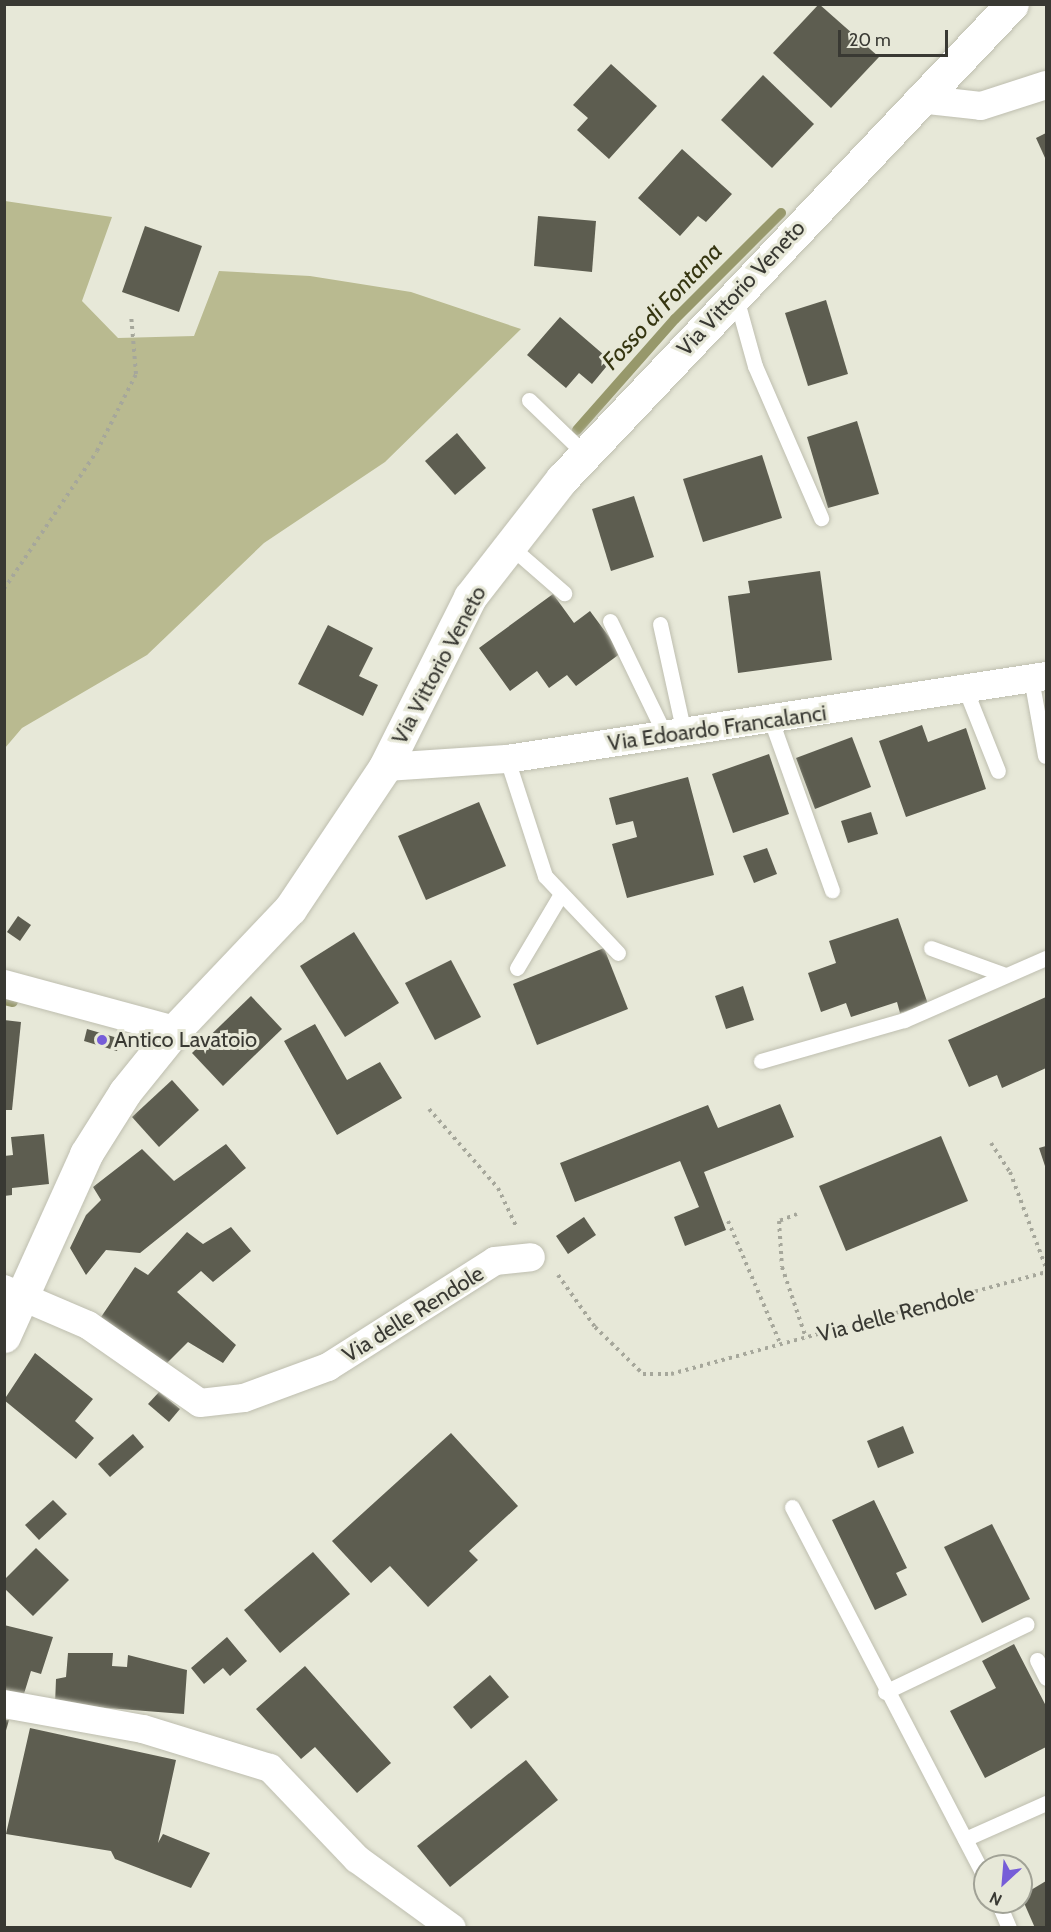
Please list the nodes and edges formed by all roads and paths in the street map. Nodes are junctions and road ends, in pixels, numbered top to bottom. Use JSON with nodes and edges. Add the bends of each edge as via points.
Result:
{"nodes":[{"id":1,"x":1012,"y":4,"type":"edge"},
{"id":2,"x":1047,"y":85,"type":"edge"},
{"id":3,"x":919,"y":99,"type":"junction"},
{"id":4,"x":735,"y":294,"type":"junction"},
{"id":5,"x":131,"y":315,"type":"dead end"},
{"id":6,"x":529,"y":400,"type":"dead end"},
{"id":7,"x":584,"y":452,"type":"junction"},
{"id":8,"x":821,"y":518,"type":"dead end"},
{"id":9,"x":510,"y":546,"type":"junction"},
{"id":10,"x":4,"y":589,"type":"edge"},
{"id":11,"x":564,"y":593,"type":"dead end"},
{"id":12,"x":610,"y":621,"type":"dead end"},
{"id":13,"x":660,"y":624,"type":"dead end"},
{"id":14,"x":1039,"y":677,"type":"edge"},
{"id":15,"x":966,"y":691,"type":"junction"},
{"id":16,"x":771,"y":720,"type":"junction"},
{"id":17,"x":675,"y":734,"type":"junction"},
{"id":18,"x":1045,"y":756,"type":"dead end"},
{"id":19,"x":507,"y":759,"type":"junction"},
{"id":20,"x":385,"y":766,"type":"junction"},
{"id":21,"x":998,"y":771,"type":"dead end"},
{"id":22,"x":832,"y":890,"type":"dead end"},
{"id":23,"x":561,"y":894,"type":"junction"},
{"id":24,"x":931,"y":948,"type":"dead end"},
{"id":25,"x":618,"y":952,"type":"dead end"},
{"id":26,"x":1047,"y":958,"type":"edge"},
{"id":27,"x":517,"y":968,"type":"dead end"},
{"id":28,"x":1005,"y":975,"type":"junction"},
{"id":29,"x":4,"y":984,"type":"edge"},
{"id":30,"x":175,"y":1030,"type":"junction"},
{"id":31,"x":761,"y":1061,"type":"dead end"},
{"id":32,"x":429,"y":1109,"type":"dead end"},
{"id":33,"x":991,"y":1143,"type":"dead end"},
{"id":34,"x":797,"y":1214,"type":"dead end"},
{"id":35,"x":728,"y":1221,"type":"dead end"},
{"id":36,"x":531,"y":1257,"type":"junction"},
{"id":37,"x":1047,"y":1270,"type":"edge"},
{"id":38,"x":13,"y":1291,"type":"edge"},
{"id":39,"x":4,"y":1336,"type":"edge"},
{"id":40,"x":806,"y":1338,"type":"junction"},
{"id":41,"x":781,"y":1345,"type":"junction"},
{"id":42,"x":792,"y":1507,"type":"dead end"},
{"id":43,"x":1027,"y":1624,"type":"dead end"},
{"id":44,"x":1037,"y":1660,"type":"dead end"},
{"id":45,"x":1047,"y":1678,"type":"edge"},
{"id":46,"x":885,"y":1692,"type":"junction"},
{"id":47,"x":4,"y":1704,"type":"edge"},
{"id":48,"x":1047,"y":1803,"type":"edge"},
{"id":49,"x":965,"y":1839,"type":"junction"},
{"id":50,"x":973,"y":1854,"type":"edge"},
{"id":51,"x":1003,"y":1914,"type":"edge"},
{"id":52,"x":452,"y":1928,"type":"edge"},
{"id":53,"x":1009,"y":1928,"type":"edge"}],
"edges":[{"from":1,"to":3,"type":"street","name":"Via Vittorio Veneto"},
{"from":2,"to":3,"type":"street","via":[[981,106]]},
{"from":3,"to":4,"type":"street","name":"Via Vittorio Veneto"},
{"from":4,"to":7,"type":"street","name":"Via Vittorio Veneto"},
{"from":4,"to":8,"type":"lane","via":[[756,366]]},
{"from":5,"to":10,"type":"path","via":[[136,374],[97,452]]},
{"from":6,"to":7,"type":"lane"},
{"from":7,"to":9,"type":"street","name":"Via Vittorio Veneto"},
{"from":9,"to":11,"type":"lane"},
{"from":9,"to":20,"type":"street","name":"Via Vittorio Veneto","via":[[470,597]]},
{"from":12,"to":17,"type":"lane"},
{"from":13,"to":17,"type":"lane"},
{"from":14,"to":15,"type":"street","name":"Via Edoardo Francalanci"},
{"from":14,"to":18,"type":"lane"},
{"from":15,"to":16,"type":"street","name":"Via Edoardo Francalanci"},
{"from":15,"to":21,"type":"lane"},
{"from":16,"to":17,"type":"street","name":"Via Edoardo Francalanci"},
{"from":16,"to":22,"type":"lane"},
{"from":17,"to":19,"type":"street","name":"Via Edoardo Francalanci"},
{"from":19,"to":20,"type":"street","name":"Via Edoardo Francalanci"},
{"from":19,"to":23,"type":"lane","via":[[545,876]]},
{"from":20,"to":30,"type":"street","name":"Via Vittorio Veneto","via":[[291,909]]},
{"from":23,"to":25,"type":"lane"},
{"from":23,"to":27,"type":"lane"},
{"from":24,"to":28,"type":"lane"},
{"from":26,"to":28,"type":"lane"},
{"from":28,"to":31,"type":"lane","via":[[904,1020]]},
{"from":29,"to":30,"type":"street"},
{"from":30,"to":38,"type":"street","name":"Via Vittorio Veneto","via":[[124,1092]]},
{"from":32,"to":36,"type":"path","via":[[498,1188]]},
{"from":33,"to":37,"type":"path","via":[[1010,1172]]},
{"from":34,"to":40,"type":"path","via":[[779,1221],[782,1267]]},
{"from":35,"to":41,"type":"path"},
{"from":36,"to":38,"type":"street","name":"Via delle Rendole","via":[[495,1261],[328,1367],[244,1398],[200,1403],[88,1325]]},
{"from":36,"to":41,"type":"path","name":"Via delle Rendole","via":[[556,1271],[595,1327],[643,1374],[671,1374]]},
{"from":37,"to":40,"type":"path","name":"Via delle Rendole"},
{"from":38,"to":39,"type":"street","name":"Via Vittorio Veneto"},
{"from":40,"to":41,"type":"path","name":"Via delle Rendole"},
{"from":42,"to":46,"type":"lane"},
{"from":43,"to":46,"type":"lane"},
{"from":44,"to":45,"type":"lane"},
{"from":46,"to":49,"type":"lane"},
{"from":47,"to":52,"type":"street","via":[[142,1729],[270,1768],[357,1859]]},
{"from":48,"to":49,"type":"lane"},
{"from":49,"to":50,"type":"lane"},
{"from":51,"to":53,"type":"lane"}]}
